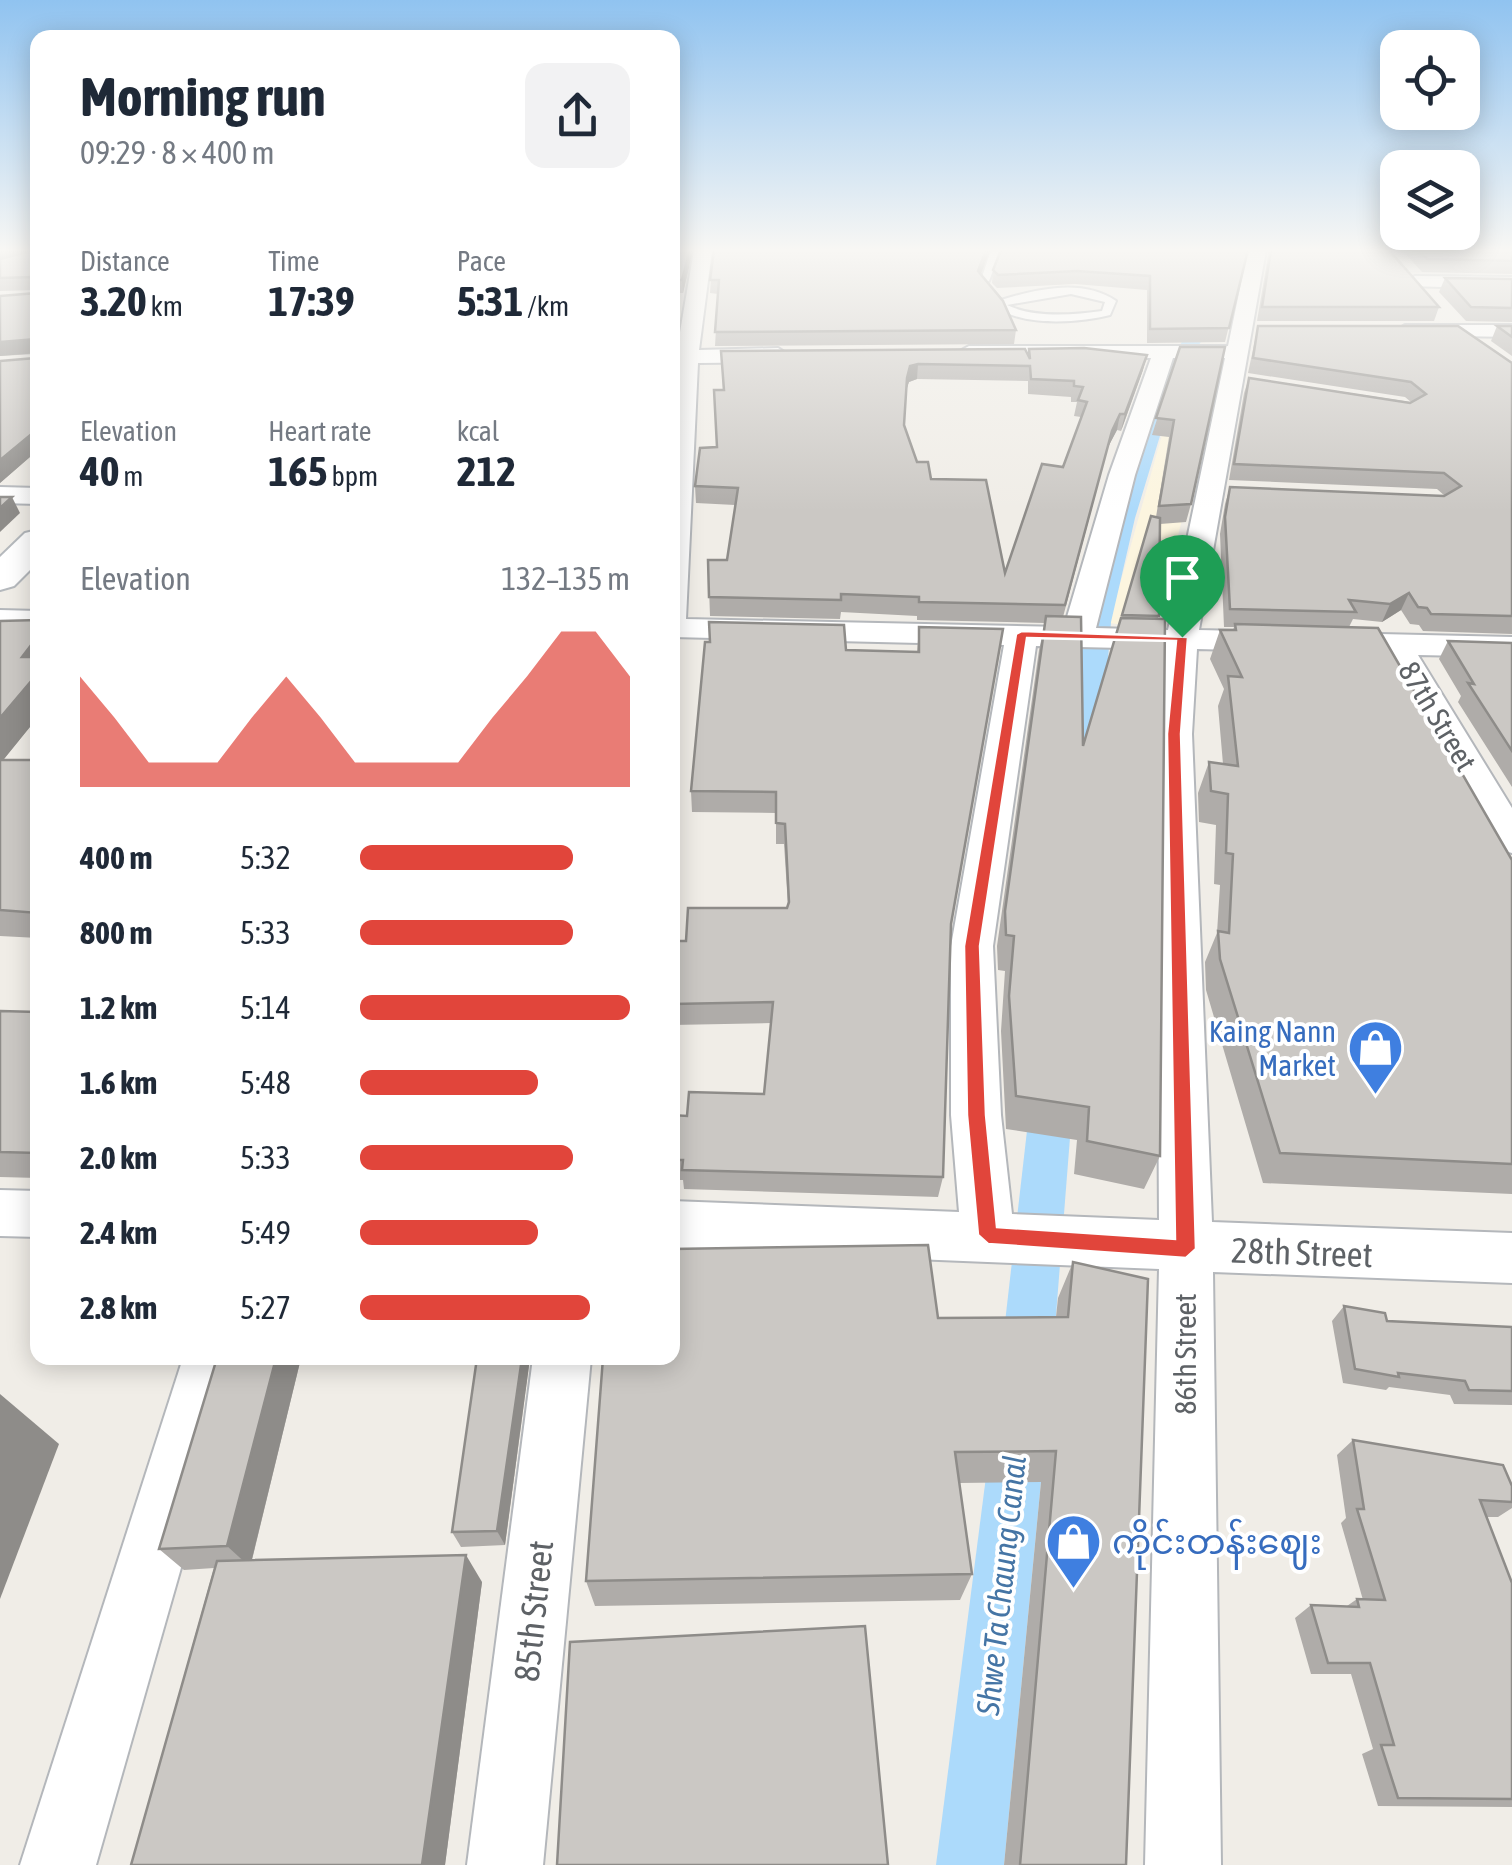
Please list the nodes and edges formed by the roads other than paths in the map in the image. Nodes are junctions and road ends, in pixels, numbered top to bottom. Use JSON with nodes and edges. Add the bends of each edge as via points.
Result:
{"nodes":[{"id":1,"x":1243,"y":337,"type":"edge"},
{"id":2,"x":1466,"y":337,"type":"edge"},
{"id":3,"x":953,"y":352,"type":"edge"},
{"id":4,"x":1171,"y":352,"type":"junction"},
{"id":5,"x":1485,"y":352,"type":"edge"},
{"id":6,"x":800,"y":354,"type":"edge"},
{"id":7,"x":1240,"y":355,"type":"junction"},
{"id":8,"x":680,"y":356,"type":"edge"},
{"id":9,"x":680,"y":447,"type":"edge"},
{"id":10,"x":0,"y":496,"type":"edge"},
{"id":11,"x":30,"y":496,"type":"edge"},
{"id":12,"x":680,"y":547,"type":"edge"},
{"id":13,"x":30,"y":548,"type":"edge"},
{"id":14,"x":0,"y":578,"type":"edge"},
{"id":15,"x":0,"y":620,"type":"edge"},
{"id":16,"x":30,"y":620,"type":"edge"},
{"id":17,"x":680,"y":628,"type":"edge"},
{"id":18,"x":1022,"y":634,"type":"junction"},
{"id":19,"x":1079,"y":635,"type":"junction"},
{"id":20,"x":1166,"y":637,"type":"junction"},
{"id":21,"x":1395,"y":644,"type":"junction"},
{"id":22,"x":1512,"y":647,"type":"edge"},
{"id":23,"x":1507,"y":822,"type":"edge"},
{"id":24,"x":0,"y":1214,"type":"edge"},
{"id":25,"x":30,"y":1214,"type":"edge"},
{"id":26,"x":680,"y":1226,"type":"edge"},
{"id":27,"x":1011,"y":1236,"type":"junction"},
{"id":28,"x":1186,"y":1249,"type":"junction"},
{"id":29,"x":1512,"y":1258,"type":"edge"},
{"id":30,"x":210,"y":1365,"type":"edge"},
{"id":31,"x":561,"y":1365,"type":"edge"},
{"id":32,"x":58,"y":1865,"type":"edge"},
{"id":33,"x":504,"y":1865,"type":"edge"},
{"id":34,"x":1182,"y":1865,"type":"edge"}],
"edges":[{"from":1,"to":7,"type":"street","name":"86th Street"},
{"from":2,"to":5,"type":"street"},
{"from":3,"to":4,"type":"street"},
{"from":4,"to":7,"type":"street"},
{"from":4,"to":19,"type":"street","via":[[1122,476]]},
{"from":6,"to":8,"type":"street"},
{"from":7,"to":20,"type":"street","name":"86th Street","via":[[1227,494]]},
{"from":9,"to":12,"type":"street"},
{"from":10,"to":11,"type":"street"},
{"from":13,"to":14,"type":"main road"},
{"from":15,"to":16,"type":"street"},
{"from":17,"to":18,"type":"street"},
{"from":18,"to":19,"type":"street"},
{"from":18,"to":27,"type":"street","via":[[972,946],[976,1115]]},
{"from":19,"to":20,"type":"street"},
{"from":20,"to":21,"type":"street"},
{"from":20,"to":28,"type":"street","name":"86th Street"},
{"from":21,"to":22,"type":"street"},
{"from":21,"to":23,"type":"street","name":"87th Street"},
{"from":24,"to":25,"type":"street"},
{"from":26,"to":27,"type":"street","name":"28th Street"},
{"from":27,"to":28,"type":"street","name":"28th Street"},
{"from":28,"to":29,"type":"street","name":"28th Street"},
{"from":28,"to":34,"type":"street","name":"86th Street"},
{"from":30,"to":32,"type":"street"},
{"from":31,"to":33,"type":"street","name":"85th Street"}]}
